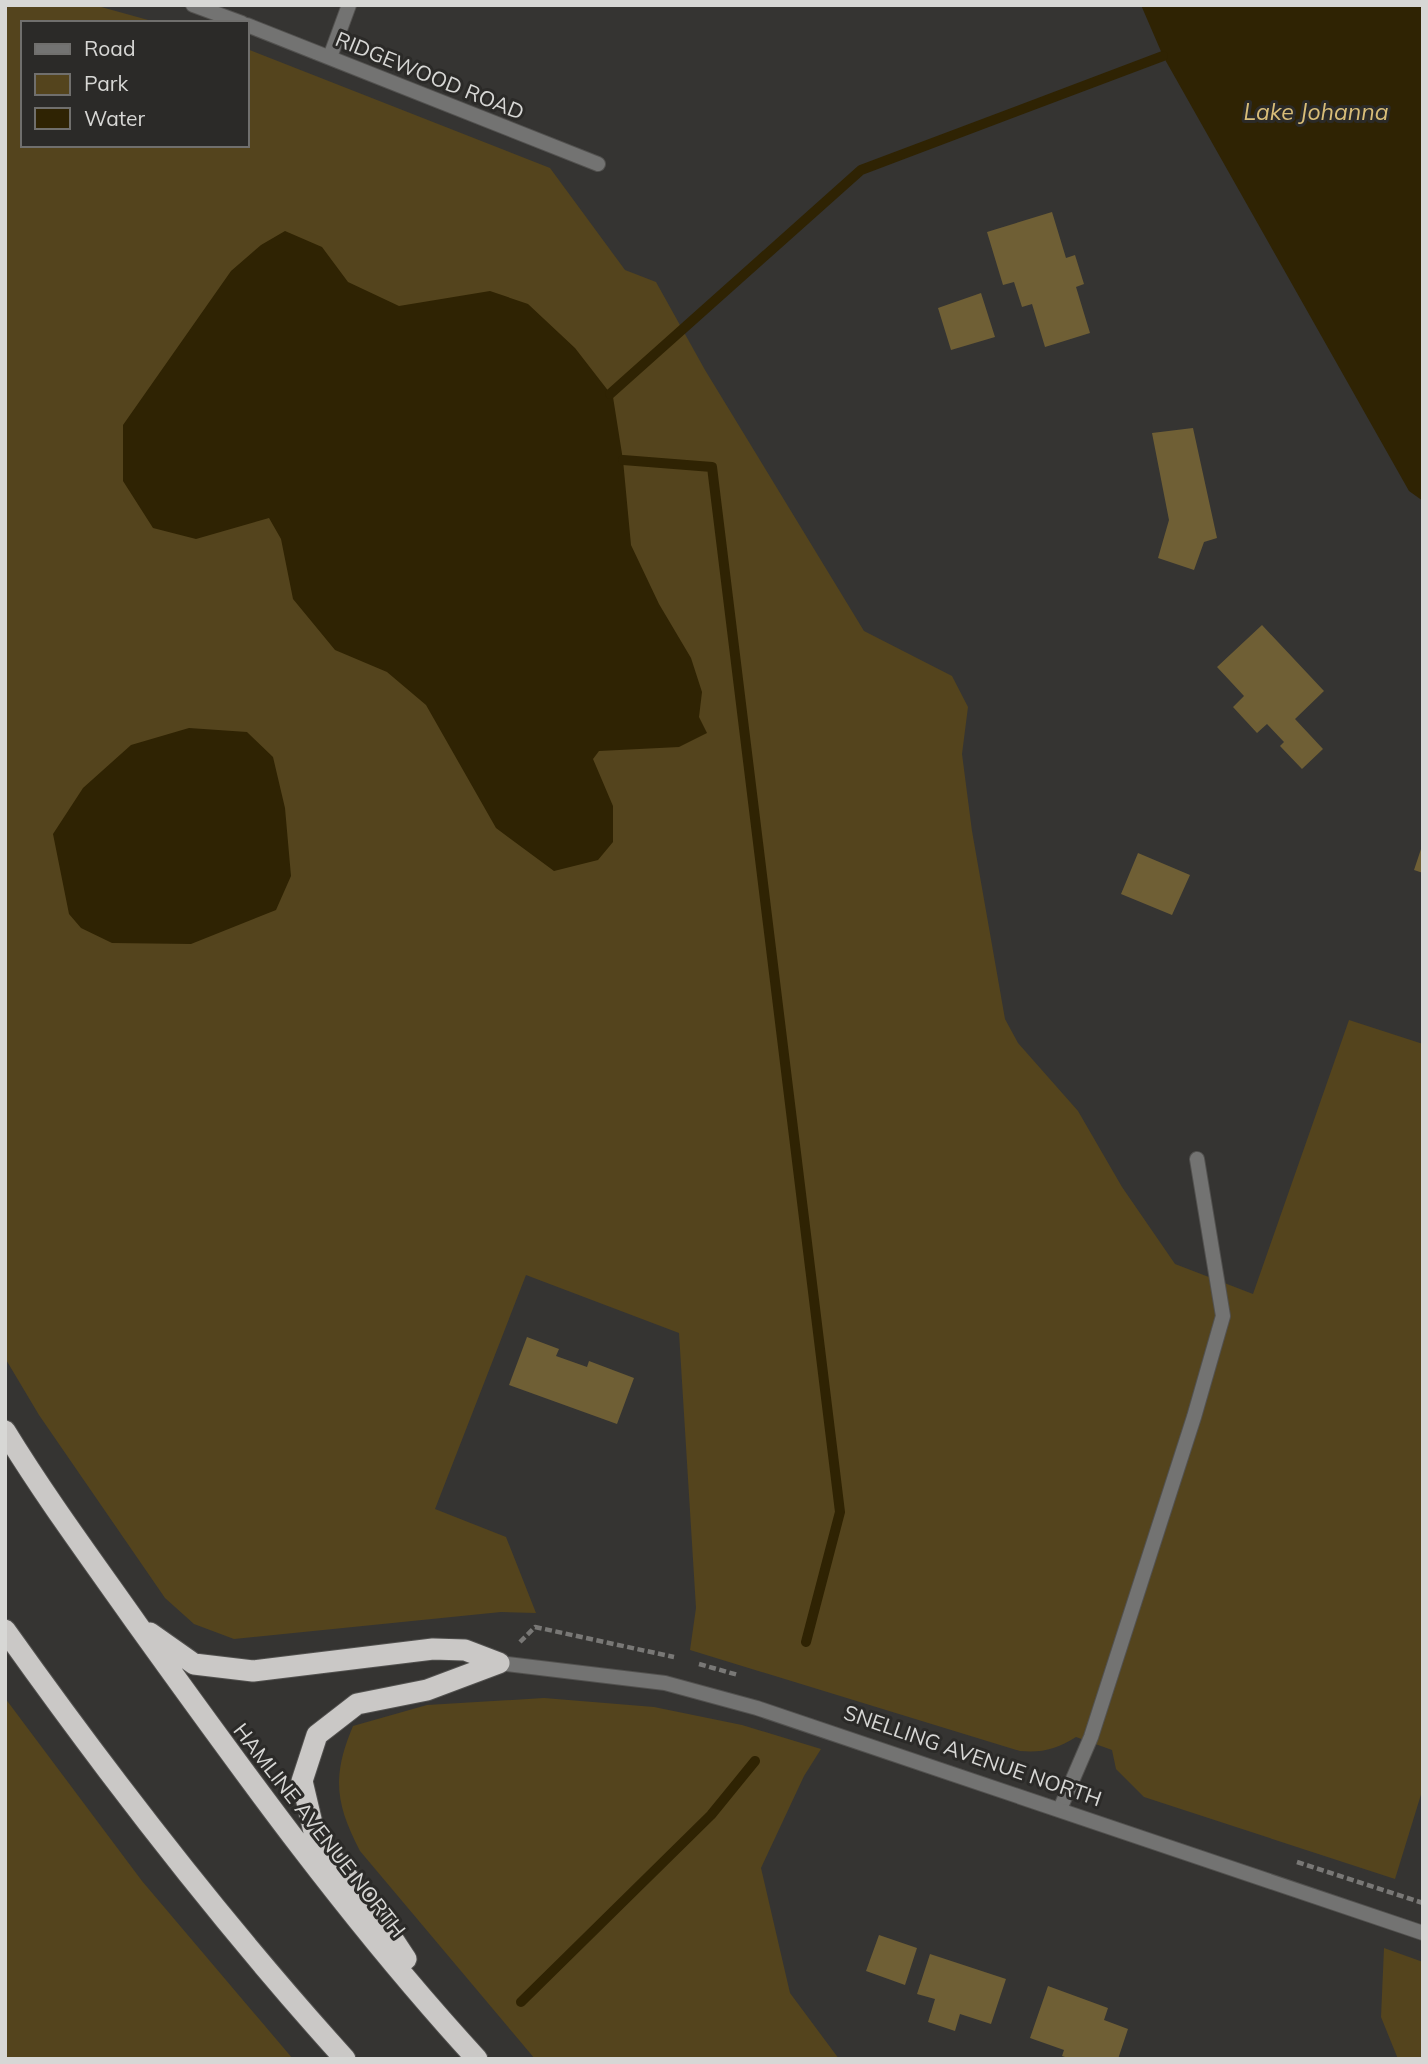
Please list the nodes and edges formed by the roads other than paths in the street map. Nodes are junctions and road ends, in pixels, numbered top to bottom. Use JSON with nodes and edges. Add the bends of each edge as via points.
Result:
{"nodes":[{"id":1,"x":193,"y":5,"type":"edge"},
{"id":2,"x":349,"y":5,"type":"edge"},
{"id":3,"x":237,"y":21,"type":"edge"},
{"id":4,"x":248,"y":25,"type":"edge"},
{"id":5,"x":330,"y":57,"type":"junction"},
{"id":6,"x":598,"y":164,"type":"dead end"},
{"id":7,"x":1197,"y":1159,"type":"dead end"},
{"id":8,"x":5,"y":1431,"type":"edge"},
{"id":9,"x":137,"y":1623,"type":"junction"},
{"id":10,"x":5,"y":1630,"type":"edge"},
{"id":11,"x":499,"y":1663,"type":"junction"},
{"id":12,"x":1059,"y":1809,"type":"junction"},
{"id":13,"x":1423,"y":1933,"type":"edge"},
{"id":14,"x":470,"y":2051,"type":"edge"},
{"id":15,"x":345,"y":2059,"type":"edge"}],
"edges":[{"from":1,"to":3,"type":"street"},
{"from":2,"to":5,"type":"street"},
{"from":4,"to":5,"type":"street","name":"RIDGEWOOD ROAD"},
{"from":5,"to":6,"type":"street","name":"RIDGEWOOD ROAD"},
{"from":7,"to":12,"type":"street","via":[[1223,1316],[1091,1737]]},
{"from":8,"to":9,"type":"highway","via":[[86,1555]]},
{"from":9,"to":11,"type":"highway","via":[[194,1664],[253,1671],[433,1649],[465,1650]]},
{"from":9,"to":14,"type":"highway","name":"HAMLINE AVENUE NORTH","via":[[239,1767],[409,1983]]},
{"from":10,"to":15,"type":"highway","via":[[172,1853]]},
{"from":11,"to":12,"type":"street","name":"SNELLING AVENUE NORTH","via":[[665,1683],[757,1708]]},
{"from":11,"to":14,"type":"highway","via":[[427,1690],[357,1704],[317,1735],[302,1781],[314,1836],[374,1912]]},
{"from":12,"to":13,"type":"street","name":"SNELLING AVENUE NORTH"}]}
